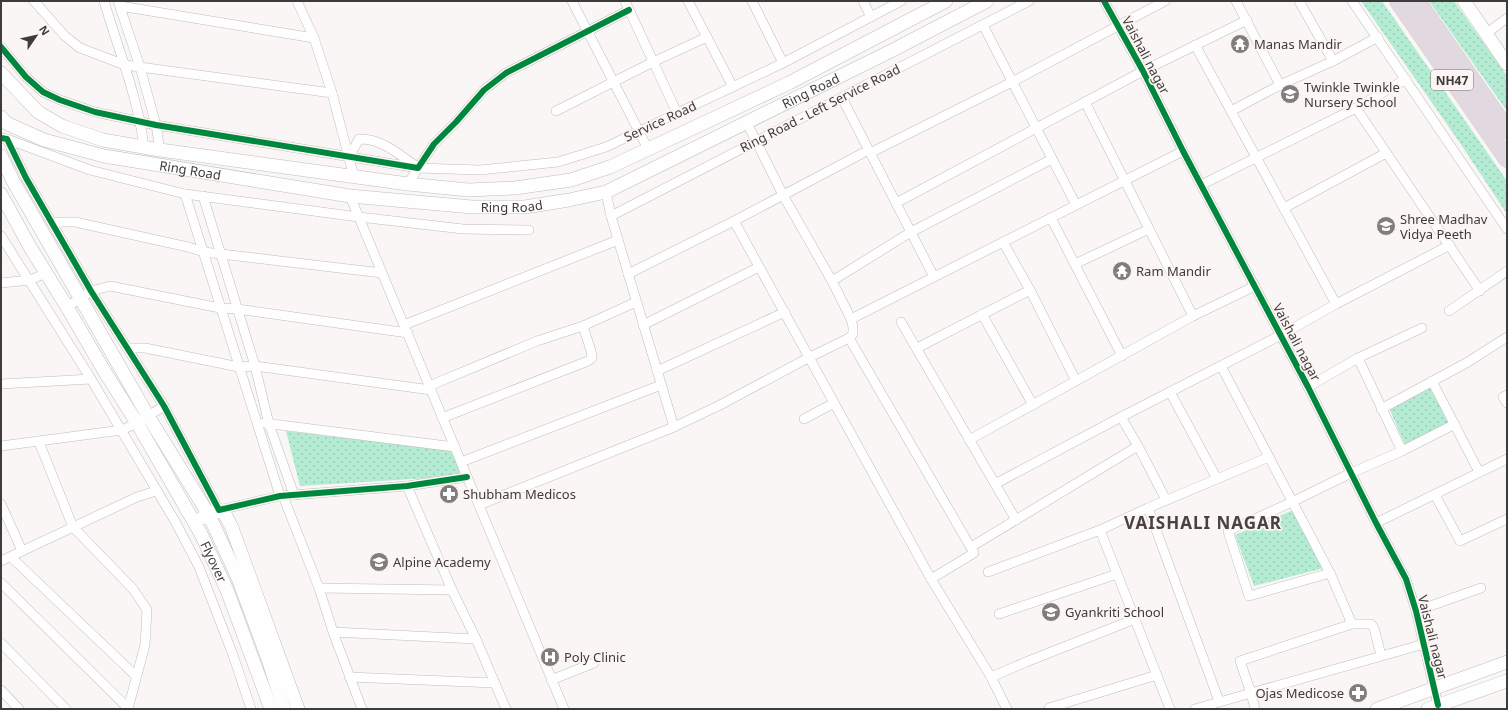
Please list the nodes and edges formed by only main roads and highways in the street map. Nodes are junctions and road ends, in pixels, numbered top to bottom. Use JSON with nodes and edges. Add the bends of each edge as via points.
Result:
{"nodes":[{"id":1,"x":946,"y":1,"type":"edge"},
{"id":2,"x":987,"y":1,"type":"edge"},
{"id":3,"x":1398,"y":1,"type":"edge"},
{"id":4,"x":1417,"y":1,"type":"edge"},
{"id":5,"x":1464,"y":1,"type":"edge"},
{"id":6,"x":1507,"y":64,"type":"edge"},
{"id":7,"x":1,"y":73,"type":"edge"},
{"id":8,"x":1,"y":117,"type":"edge"},
{"id":9,"x":1507,"y":130,"type":"edge"},
{"id":10,"x":1,"y":156,"type":"edge"},
{"id":11,"x":1507,"y":159,"type":"edge"},
{"id":12,"x":408,"y":184,"type":"junction"},
{"id":13,"x":1,"y":194,"type":"edge"},
{"id":14,"x":406,"y":202,"type":"junction"},
{"id":15,"x":142,"y":419,"type":"junction"},
{"id":16,"x":214,"y":512,"type":"junction"},
{"id":17,"x":194,"y":522,"type":"junction"},
{"id":18,"x":1507,"y":662,"type":"edge"},
{"id":19,"x":1507,"y":681,"type":"edge"},
{"id":20,"x":1433,"y":707,"type":"edge"},
{"id":21,"x":271,"y":709,"type":"edge"},
{"id":22,"x":284,"y":709,"type":"edge"},
{"id":23,"x":298,"y":709,"type":"edge"},
{"id":24,"x":1377,"y":709,"type":"edge"}],
"edges":[{"from":1,"to":12,"type":"main road","name":"Ring Road","via":[[789,83],[610,167],[572,180],[514,188],[468,190]]},
{"from":2,"to":14,"type":"main road","name":"Ring Road","via":[[606,192],[526,207],[472,207]]},
{"from":3,"to":11,"type":"highway","number":"NH47"},
{"from":4,"to":9,"type":"highway"},
{"from":5,"to":6,"type":"main road"},
{"from":7,"to":12,"type":"main road","name":"Ring Road","via":[[38,112],[62,126],[103,140]]},
{"from":8,"to":14,"type":"main road","name":"Ring Road","via":[[6,123],[44,140],[104,156],[350,196]]},
{"from":10,"to":15,"type":"main road","via":[[13,181],[86,294]]},
{"from":12,"to":14,"type":"main road"},
{"from":13,"to":15,"type":"main road","via":[[103,369]]},
{"from":15,"to":16,"type":"main road"},
{"from":15,"to":17,"type":"main road","name":"Flyover"},
{"from":16,"to":17,"type":"main road"},
{"from":16,"to":22,"type":"main road","name":"Flyover"},
{"from":16,"to":23,"type":"main road","via":[[226,516],[232,528]]},
{"from":17,"to":21,"type":"main road","name":"Flyover","via":[[227,590]]},
{"from":18,"to":24,"type":"main road"},
{"from":19,"to":20,"type":"main road"}]}
